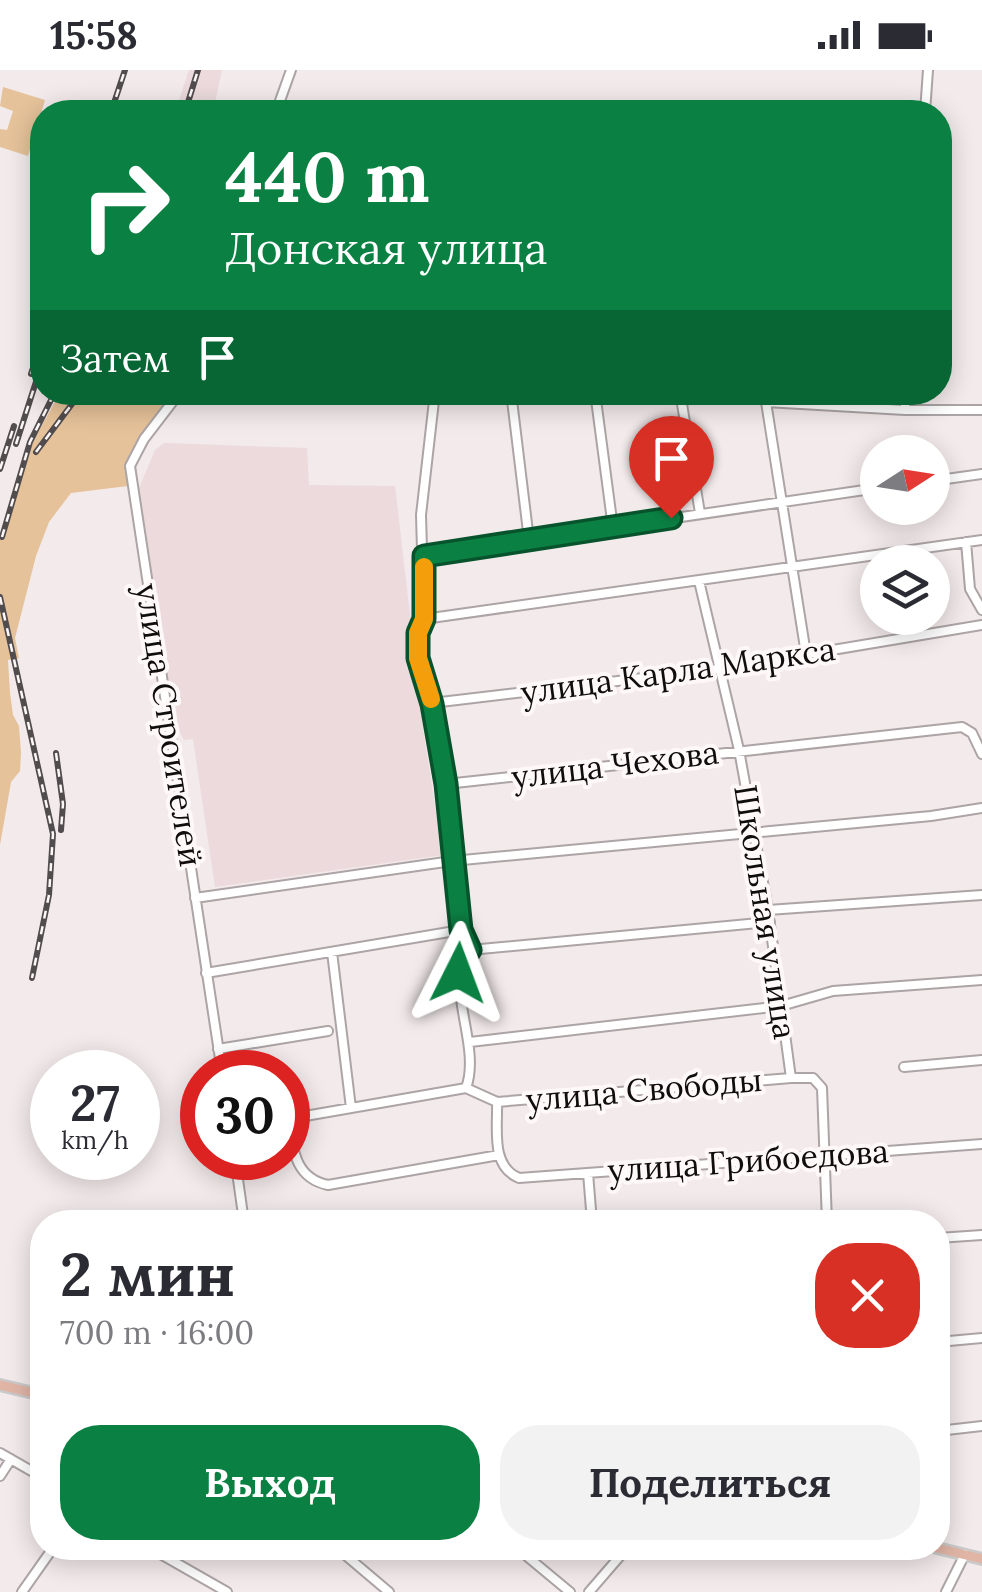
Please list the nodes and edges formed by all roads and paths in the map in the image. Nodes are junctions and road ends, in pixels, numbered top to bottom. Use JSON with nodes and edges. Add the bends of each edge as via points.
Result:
{"nodes":[{"id":1,"x":291,"y":70,"type":"edge"},
{"id":2,"x":928,"y":70,"type":"edge"},
{"id":3,"x":280,"y":100,"type":"edge"},
{"id":4,"x":926,"y":100,"type":"edge"},
{"id":5,"x":170,"y":405,"type":"edge"},
{"id":6,"x":434,"y":405,"type":"edge"},
{"id":7,"x":513,"y":405,"type":"edge"},
{"id":8,"x":598,"y":405,"type":"edge"},
{"id":9,"x":682,"y":405,"type":"edge"},
{"id":10,"x":767,"y":405,"type":"edge"},
{"id":11,"x":818,"y":405,"type":"edge"},
{"id":12,"x":905,"y":405,"type":"edge"},
{"id":13,"x":982,"y":409,"type":"edge"},
{"id":14,"x":905,"y":410,"type":"junction"},
{"id":15,"x":982,"y":474,"type":"edge"},
{"id":16,"x":950,"y":478,"type":"edge"},
{"id":17,"x":860,"y":490,"type":"edge"},
{"id":18,"x":783,"y":501,"type":"junction"},
{"id":19,"x":700,"y":513,"type":"junction"},
{"id":20,"x":613,"y":528,"type":"junction"},
{"id":21,"x":529,"y":540,"type":"junction"},
{"id":22,"x":982,"y":540,"type":"edge"},
{"id":23,"x":966,"y":542,"type":"junction"},
{"id":24,"x":424,"y":556,"type":"junction"},
{"id":25,"x":793,"y":566,"type":"junction"},
{"id":26,"x":699,"y":581,"type":"junction"},
{"id":27,"x":982,"y":610,"type":"edge"},
{"id":28,"x":424,"y":619,"type":"junction"},
{"id":29,"x":982,"y":625,"type":"edge"},
{"id":30,"x":806,"y":654,"type":"junction"},
{"id":31,"x":719,"y":669,"type":"junction"},
{"id":32,"x":432,"y":704,"type":"junction"},
{"id":33,"x":739,"y":750,"type":"junction"},
{"id":34,"x":982,"y":754,"type":"edge"},
{"id":35,"x":446,"y":784,"type":"junction"},
{"id":36,"x":982,"y":808,"type":"edge"},
{"id":37,"x":752,"y":831,"type":"junction"},
{"id":38,"x":452,"y":861,"type":"junction"},
{"id":39,"x":982,"y":895,"type":"edge"},
{"id":40,"x":195,"y":898,"type":"junction"},
{"id":41,"x":768,"y":910,"type":"junction"},
{"id":42,"x":770,"y":922,"type":"junction"},
{"id":43,"x":461,"y":930,"type":"junction"},
{"id":44,"x":470,"y":950,"type":"junction"},
{"id":45,"x":332,"y":952,"type":"junction"},
{"id":46,"x":206,"y":972,"type":"junction"},
{"id":47,"x":982,"y":980,"type":"edge"},
{"id":48,"x":781,"y":1006,"type":"junction"},
{"id":49,"x":328,"y":1032,"type":"dead end"},
{"id":50,"x":470,"y":1042,"type":"junction"},
{"id":51,"x":218,"y":1049,"type":"joint"},
{"id":52,"x":982,"y":1060,"type":"edge"},
{"id":53,"x":904,"y":1067,"type":"dead end"},
{"id":54,"x":791,"y":1078,"type":"junction"},
{"id":55,"x":466,"y":1088,"type":"junction"},
{"id":56,"x":497,"y":1102,"type":"junction"},
{"id":57,"x":351,"y":1108,"type":"junction"},
{"id":58,"x":310,"y":1115,"type":"edge"},
{"id":59,"x":982,"y":1144,"type":"edge"},
{"id":60,"x":498,"y":1156,"type":"junction"},
{"id":61,"x":823,"y":1156,"type":"junction"},
{"id":62,"x":588,"y":1173,"type":"junction"},
{"id":63,"x":310,"y":1179,"type":"edge"},
{"id":64,"x":237,"y":1180,"type":"edge"},
{"id":65,"x":242,"y":1210,"type":"edge"},
{"id":66,"x":591,"y":1210,"type":"edge"},
{"id":67,"x":825,"y":1210,"type":"edge"},
{"id":68,"x":982,"y":1235,"type":"edge"},
{"id":69,"x":950,"y":1237,"type":"edge"},
{"id":70,"x":982,"y":1338,"type":"edge"},
{"id":71,"x":950,"y":1341,"type":"edge"},
{"id":72,"x":0,"y":1386,"type":"edge"},
{"id":73,"x":30,"y":1392,"type":"edge"},
{"id":74,"x":982,"y":1426,"type":"edge"},
{"id":75,"x":950,"y":1429,"type":"edge"},
{"id":76,"x":0,"y":1453,"type":"edge"},
{"id":77,"x":12,"y":1460,"type":"junction"},
{"id":78,"x":30,"y":1470,"type":"edge"},
{"id":79,"x":0,"y":1476,"type":"edge"},
{"id":80,"x":950,"y":1551,"type":"edge"},
{"id":81,"x":965,"y":1554,"type":"junction"},
{"id":82,"x":982,"y":1558,"type":"edge"},
{"id":83,"x":45,"y":1560,"type":"edge"},
{"id":84,"x":171,"y":1560,"type":"edge"},
{"id":85,"x":351,"y":1560,"type":"edge"},
{"id":86,"x":531,"y":1560,"type":"edge"},
{"id":87,"x":617,"y":1560,"type":"edge"},
{"id":88,"x":22,"y":1592,"type":"edge"},
{"id":89,"x":227,"y":1592,"type":"edge"},
{"id":90,"x":389,"y":1592,"type":"edge"},
{"id":91,"x":570,"y":1592,"type":"edge"},
{"id":92,"x":589,"y":1592,"type":"edge"},
{"id":93,"x":946,"y":1592,"type":"edge"}],
"edges":[{"from":1,"to":3,"type":"street"},
{"from":2,"to":4,"type":"street"},
{"from":5,"to":40,"type":"street","name":"улица Строителей","via":[[130,466]]},
{"from":6,"to":24,"type":"street"},
{"from":7,"to":21,"type":"street"},
{"from":8,"to":20,"type":"street"},
{"from":9,"to":19,"type":"street"},
{"from":10,"to":18,"type":"street"},
{"from":11,"to":14,"type":"street"},
{"from":12,"to":14,"type":"street"},
{"from":13,"to":14,"type":"street"},
{"from":15,"to":16,"type":"street"},
{"from":17,"to":18,"type":"street"},
{"from":18,"to":19,"type":"street"},
{"from":18,"to":25,"type":"street"},
{"from":19,"to":20,"type":"street"},
{"from":20,"to":21,"type":"street"},
{"from":21,"to":24,"type":"street"},
{"from":22,"to":23,"type":"street"},
{"from":23,"to":25,"type":"street"},
{"from":23,"to":27,"type":"street","via":[[970,590]]},
{"from":24,"to":28,"type":"street"},
{"from":25,"to":26,"type":"street"},
{"from":25,"to":30,"type":"street"},
{"from":26,"to":28,"type":"street"},
{"from":26,"to":31,"type":"street","name":"Школьная улица"},
{"from":28,"to":32,"type":"street","via":[[418,658]]},
{"from":29,"to":30,"type":"street","name":"улица Карла Маркса"},
{"from":30,"to":31,"type":"street","name":"улица Карла Маркса"},
{"from":31,"to":32,"type":"street","name":"улица Карла Маркса"},
{"from":31,"to":33,"type":"street","name":"Школьная улица"},
{"from":32,"to":35,"type":"street"},
{"from":33,"to":34,"type":"street","name":"улица Чехова","via":[[962,727]]},
{"from":33,"to":35,"type":"street","name":"улица Чехова"},
{"from":33,"to":37,"type":"street","name":"Школьная улица"},
{"from":35,"to":38,"type":"street"},
{"from":36,"to":37,"type":"street"},
{"from":37,"to":38,"type":"street"},
{"from":37,"to":41,"type":"street","name":"Школьная улица"},
{"from":38,"to":40,"type":"street"},
{"from":38,"to":43,"type":"street"},
{"from":39,"to":41,"type":"street"},
{"from":40,"to":46,"type":"street","name":"улица Строителей"},
{"from":41,"to":42,"type":"street","name":"Школьная улица"},
{"from":42,"to":44,"type":"street"},
{"from":42,"to":48,"type":"street","name":"Школьная улица"},
{"from":43,"to":44,"type":"street"},
{"from":43,"to":45,"type":"street"},
{"from":44,"to":50,"type":"street","via":[[458,973]]},
{"from":45,"to":46,"type":"street"},
{"from":45,"to":57,"type":"street"},
{"from":46,"to":51,"type":"street","name":"улица Строителей"},
{"from":47,"to":48,"type":"street","via":[[832,991]]},
{"from":48,"to":50,"type":"street"},
{"from":48,"to":54,"type":"street","name":"Школьная улица"},
{"from":49,"to":51,"type":"street"},
{"from":50,"to":55,"type":"street"},
{"from":52,"to":53,"type":"street"},
{"from":54,"to":56,"type":"street","name":"улица Свободы"},
{"from":54,"to":61,"type":"street","name":"Школьная улица","via":[[813,1078],[822,1088]]},
{"from":55,"to":56,"type":"street"},
{"from":55,"to":57,"type":"street"},
{"from":56,"to":60,"type":"street"},
{"from":57,"to":58,"type":"street"},
{"from":59,"to":61,"type":"street","name":"улица Грибоедова"},
{"from":60,"to":62,"type":"street","name":"улица Грибоедова","via":[[515,1178]]},
{"from":60,"to":63,"type":"street","via":[[335,1184]]},
{"from":61,"to":62,"type":"street","name":"улица Грибоедова"},
{"from":61,"to":67,"type":"street","name":"Школьная улица"},
{"from":62,"to":66,"type":"street"},
{"from":64,"to":65,"type":"street"},
{"from":68,"to":69,"type":"street"},
{"from":70,"to":71,"type":"street"},
{"from":72,"to":73,"type":"main road"},
{"from":74,"to":75,"type":"street"},
{"from":76,"to":77,"type":"street"},
{"from":77,"to":78,"type":"street"},
{"from":77,"to":79,"type":"street"},
{"from":80,"to":81,"type":"main road"},
{"from":81,"to":82,"type":"main road"},
{"from":81,"to":93,"type":"street"},
{"from":83,"to":88,"type":"street"},
{"from":84,"to":89,"type":"street"},
{"from":85,"to":90,"type":"street"},
{"from":86,"to":91,"type":"street"},
{"from":87,"to":92,"type":"street"}]}
